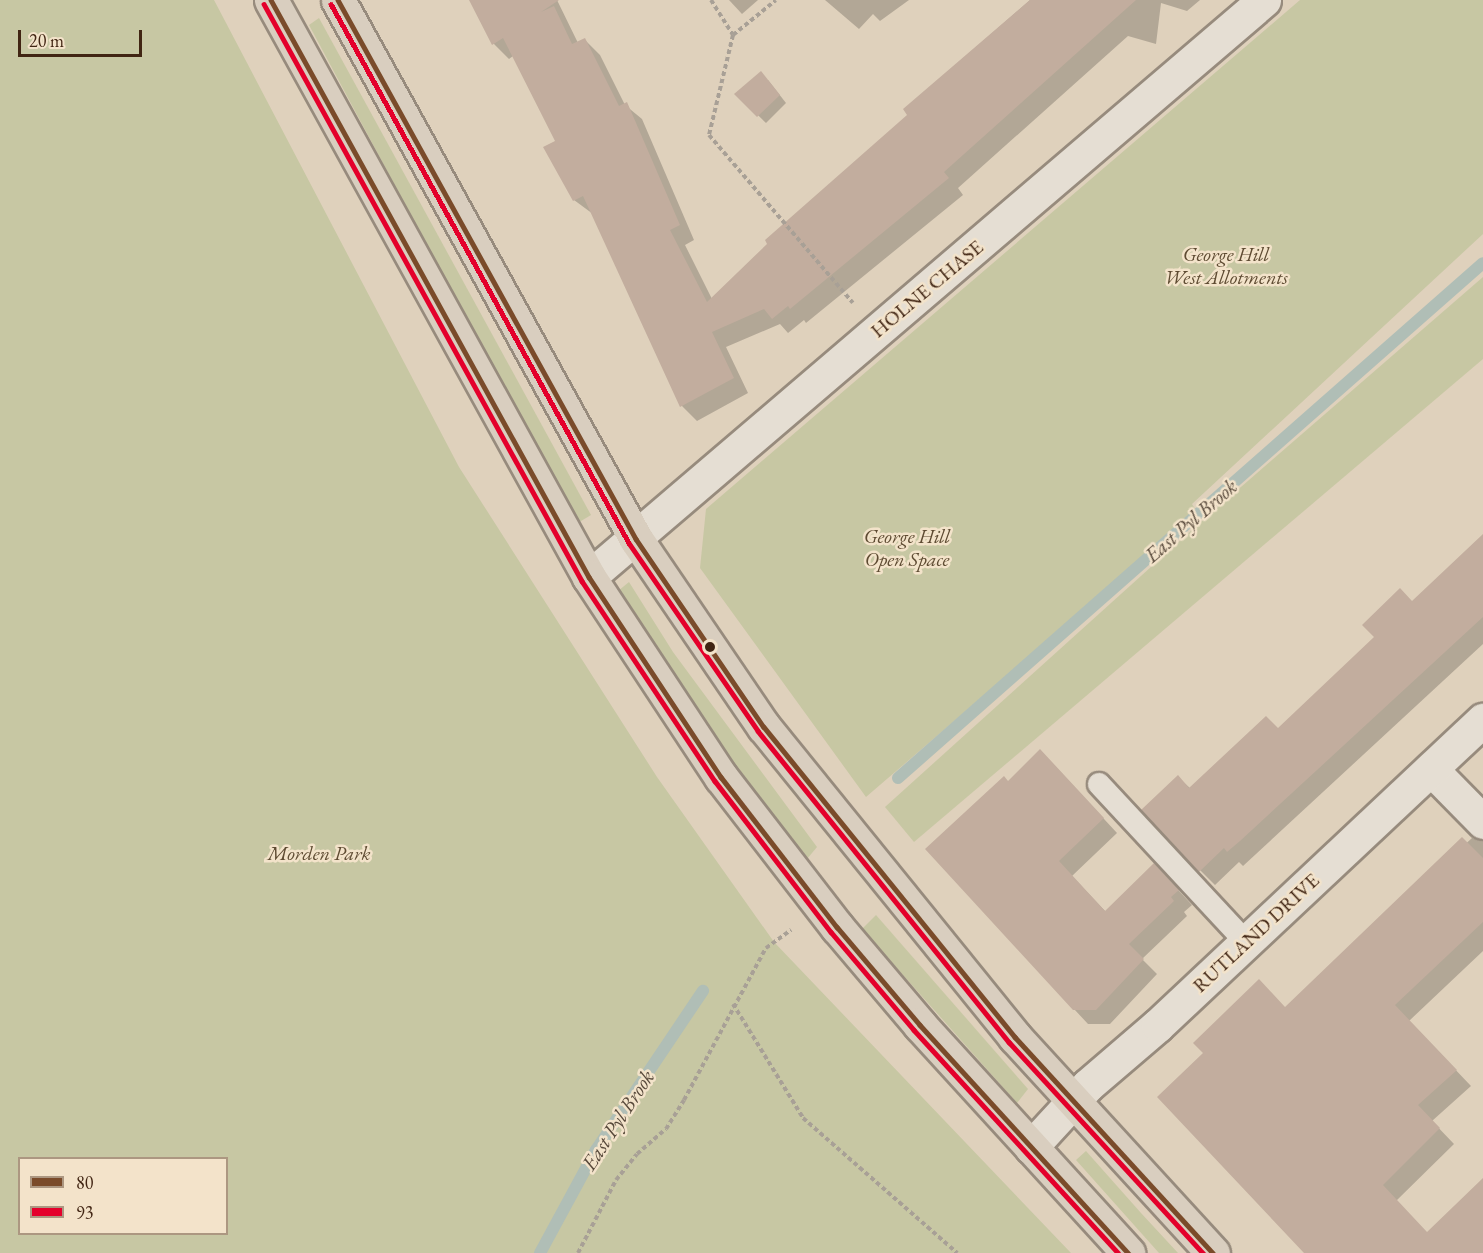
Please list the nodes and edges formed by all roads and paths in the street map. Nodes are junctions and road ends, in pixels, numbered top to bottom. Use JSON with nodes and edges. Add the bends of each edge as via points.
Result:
{"nodes":[{"id":1,"x":338,"y":0,"type":"edge"},
{"id":2,"x":711,"y":0,"type":"edge"},
{"id":3,"x":776,"y":0,"type":"edge"},
{"id":4,"x":1264,"y":0,"type":"edge"},
{"id":5,"x":277,"y":3,"type":"edge"},
{"id":6,"x":733,"y":35,"type":"junction"},
{"id":7,"x":878,"y":332,"type":"junction"},
{"id":8,"x":636,"y":539,"type":"junction"},
{"id":9,"x":589,"y":577,"type":"junction"},
{"id":10,"x":1483,"y":720,"type":"edge"},
{"id":11,"x":1431,"y":769,"type":"junction"},
{"id":12,"x":1099,"y":783,"type":"dead end"},
{"id":13,"x":1483,"y":822,"type":"edge"},
{"id":14,"x":793,"y":928,"type":"dead end"},
{"id":15,"x":1246,"y":942,"type":"junction"},
{"id":16,"x":733,"y":1004,"type":"junction"},
{"id":17,"x":1073,"y":1102,"type":"junction"},
{"id":18,"x":1031,"y":1147,"type":"junction"},
{"id":19,"x":578,"y":1253,"type":"edge"},
{"id":20,"x":957,"y":1253,"type":"edge"},
{"id":21,"x":1128,"y":1253,"type":"edge"},
{"id":22,"x":1213,"y":1253,"type":"edge"}],
"edges":[{"from":1,"to":8,"type":"highway"},
{"from":2,"to":6,"type":"path"},
{"from":3,"to":6,"type":"path"},
{"from":4,"to":7,"type":"street","name":"HOLNE CHASE"},
{"from":5,"to":9,"type":"highway"},
{"from":6,"to":7,"type":"path","via":[[709,135]]},
{"from":7,"to":8,"type":"street","name":"HOLNE CHASE"},
{"from":8,"to":9,"type":"street","name":"HOLNE CHASE"},
{"from":8,"to":17,"type":"highway","via":[[764,727],[973,987]]},
{"from":9,"to":18,"type":"highway","via":[[727,785],[837,927]]},
{"from":10,"to":11,"type":"street","name":"RUTLAND DRIVE"},
{"from":11,"to":13,"type":"street"},
{"from":11,"to":15,"type":"street","name":"RUTLAND DRIVE"},
{"from":12,"to":15,"type":"lane"},
{"from":14,"to":16,"type":"path","via":[[766,948],[755,974]]},
{"from":15,"to":17,"type":"street","name":"RUTLAND DRIVE"},
{"from":16,"to":19,"type":"path","via":[[678,1110],[666,1129],[616,1180]]},
{"from":16,"to":20,"type":"path","via":[[803,1118]]},
{"from":17,"to":18,"type":"street","name":"RUTLAND DRIVE"},
{"from":17,"to":22,"type":"highway"},
{"from":18,"to":21,"type":"highway"}]}
